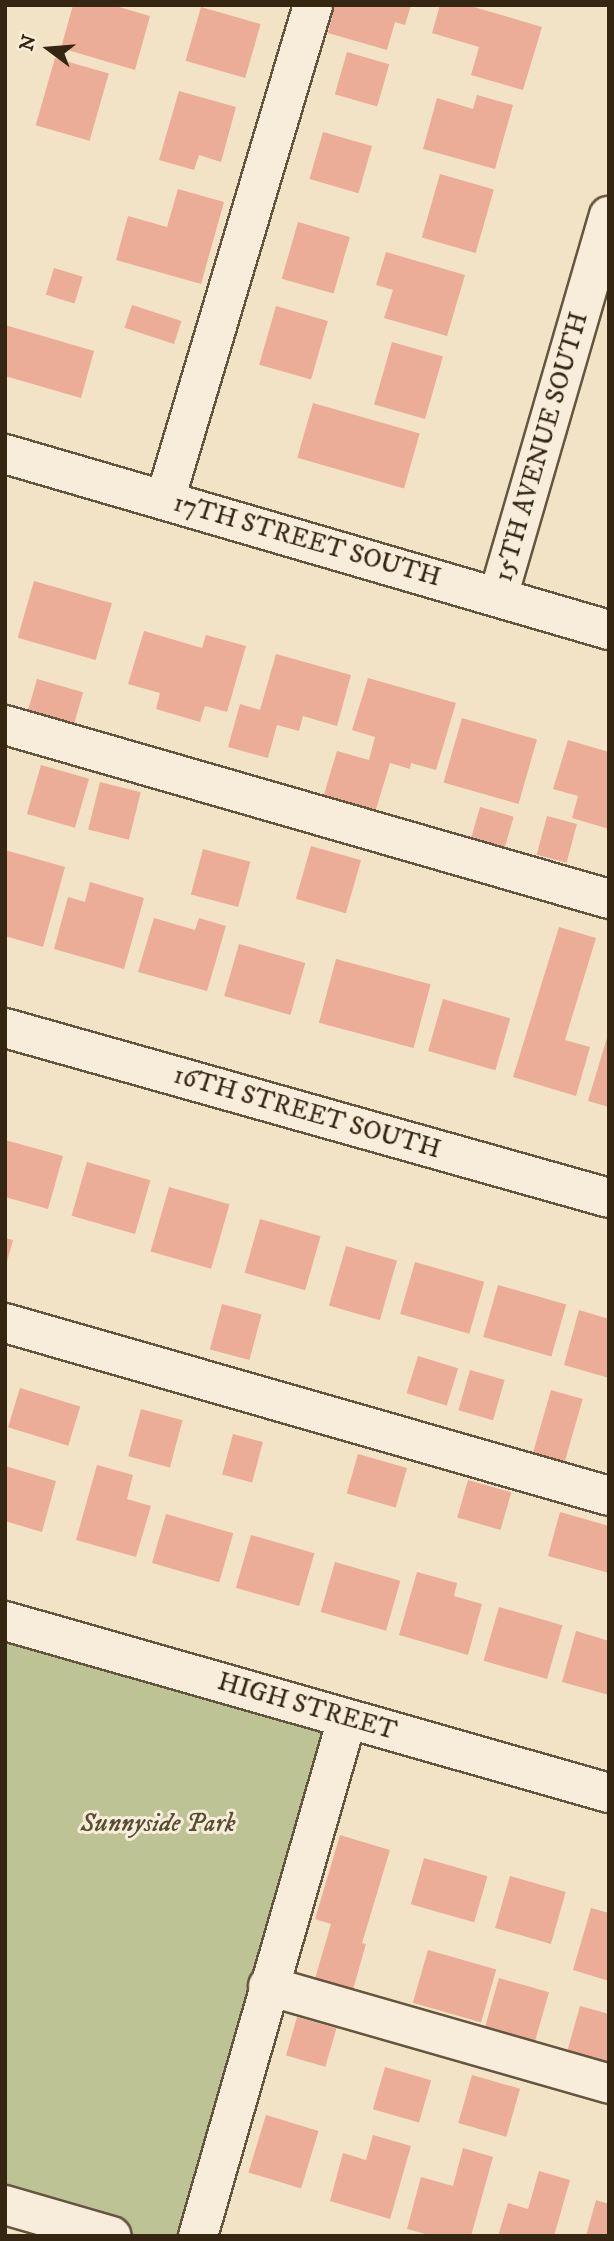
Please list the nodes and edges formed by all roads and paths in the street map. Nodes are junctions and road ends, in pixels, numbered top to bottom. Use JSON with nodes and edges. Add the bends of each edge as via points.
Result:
{"nodes":[{"id":1,"x":313,"y":5,"type":"edge"},
{"id":2,"x":609,"y":216,"type":"edge"},
{"id":3,"x":5,"y":454,"type":"edge"},
{"id":4,"x":165,"y":500,"type":"junction"},
{"id":5,"x":498,"y":597,"type":"junction"},
{"id":6,"x":609,"y":630,"type":"edge"},
{"id":7,"x":5,"y":725,"type":"edge"},
{"id":8,"x":609,"y":899,"type":"edge"},
{"id":9,"x":5,"y":1028,"type":"edge"},
{"id":10,"x":609,"y":1198,"type":"edge"},
{"id":11,"x":5,"y":1323,"type":"edge"},
{"id":12,"x":609,"y":1496,"type":"edge"},
{"id":13,"x":5,"y":1620,"type":"edge"},
{"id":14,"x":347,"y":1719,"type":"junction"},
{"id":15,"x":609,"y":1793,"type":"edge"},
{"id":16,"x":268,"y":1986,"type":"junction"},
{"id":17,"x":609,"y":2084,"type":"edge"},
{"id":18,"x":5,"y":2205,"type":"edge"},
{"id":19,"x":112,"y":2236,"type":"edge"},
{"id":20,"x":198,"y":2236,"type":"edge"}],
"edges":[{"from":1,"to":4,"type":"street"},
{"from":2,"to":5,"type":"street","name":"15TH AVENUE SOUTH"},
{"from":3,"to":4,"type":"street","name":"17TH STREET SOUTH"},
{"from":4,"to":5,"type":"street","name":"17TH STREET SOUTH"},
{"from":5,"to":6,"type":"street","name":"17TH STREET SOUTH"},
{"from":7,"to":8,"type":"street"},
{"from":9,"to":10,"type":"street","name":"16TH STREET SOUTH"},
{"from":11,"to":12,"type":"street"},
{"from":13,"to":14,"type":"street","name":"HIGH STREET"},
{"from":14,"to":15,"type":"street","name":"HIGH STREET"},
{"from":14,"to":16,"type":"street"},
{"from":16,"to":17,"type":"street"},
{"from":16,"to":20,"type":"street"},
{"from":18,"to":19,"type":"street"}]}
